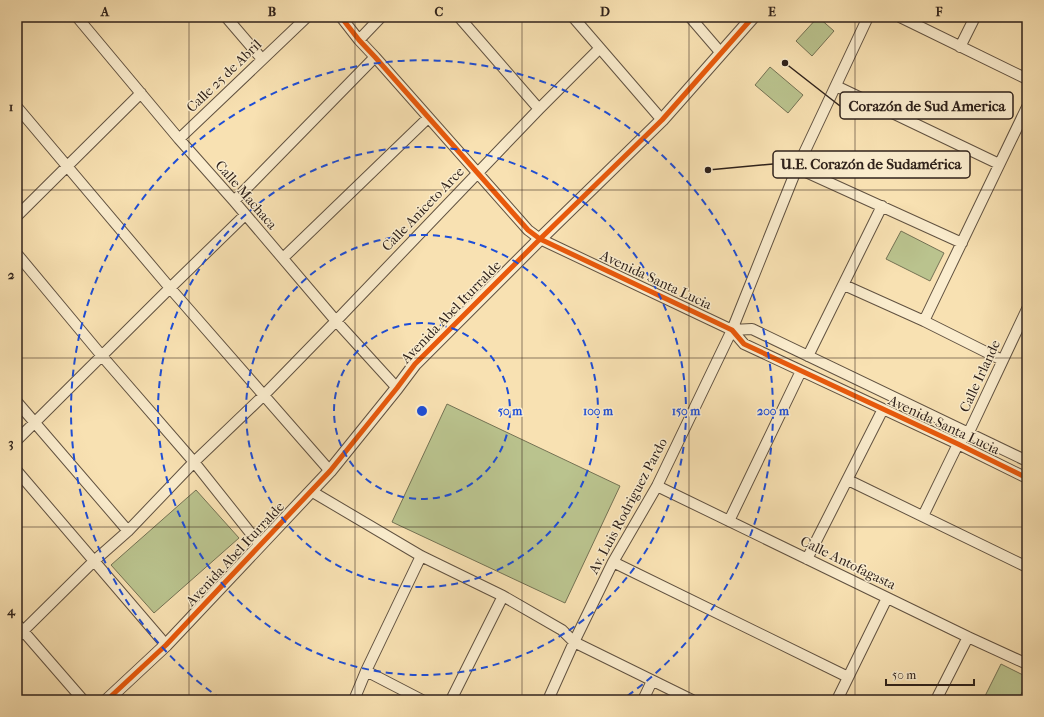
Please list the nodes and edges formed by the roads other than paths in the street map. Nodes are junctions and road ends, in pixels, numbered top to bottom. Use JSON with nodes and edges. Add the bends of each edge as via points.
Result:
{"nodes":[{"id":1,"x":226,"y":17,"type":"edge"},
{"id":2,"x":307,"y":17,"type":"edge"},
{"id":3,"x":340,"y":17,"type":"edge"},
{"id":4,"x":382,"y":17,"type":"edge"},
{"id":5,"x":459,"y":17,"type":"edge"},
{"id":6,"x":573,"y":17,"type":"edge"},
{"id":7,"x":690,"y":17,"type":"edge"},
{"id":8,"x":753,"y":17,"type":"edge"},
{"id":9,"x":868,"y":17,"type":"edge"},
{"id":10,"x":900,"y":17,"type":"edge"},
{"id":11,"x":975,"y":17,"type":"edge"},
{"id":12,"x":82,"y":19,"type":"edge"},
{"id":13,"x":359,"y":40,"type":"junction"},
{"id":14,"x":960,"y":48,"type":"junction"},
{"id":15,"x":599,"y":49,"type":"junction"},
{"id":16,"x":721,"y":53,"type":"junction"},
{"id":17,"x":375,"y":57,"type":"junction"},
{"id":18,"x":262,"y":59,"type":"junction"},
{"id":19,"x":1027,"y":79,"type":"edge"},
{"id":20,"x":836,"y":86,"type":"junction"},
{"id":21,"x":141,"y":93,"type":"junction"},
{"id":22,"x":17,"y":107,"type":"edge"},
{"id":23,"x":1027,"y":107,"type":"edge"},
{"id":24,"x":539,"y":109,"type":"junction"},
{"id":25,"x":428,"y":118,"type":"junction"},
{"id":26,"x":662,"y":120,"type":"junction"},
{"id":27,"x":179,"y":139,"type":"junction"},
{"id":28,"x":999,"y":164,"type":"junction"},
{"id":29,"x":68,"y":166,"type":"junction"},
{"id":30,"x":797,"y":168,"type":"junction"},
{"id":31,"x":477,"y":173,"type":"junction"},
{"id":32,"x":234,"y":201,"type":"junction"},
{"id":33,"x":882,"y":206,"type":"junction"},
{"id":34,"x":245,"y":214,"type":"junction"},
{"id":35,"x":17,"y":216,"type":"edge"},
{"id":36,"x":540,"y":239,"type":"junction"},
{"id":37,"x":962,"y":242,"type":"junction"},
{"id":38,"x":17,"y":254,"type":"edge"},
{"id":39,"x":282,"y":258,"type":"junction"},
{"id":40,"x":844,"y":285,"type":"junction"},
{"id":41,"x":170,"y":288,"type":"junction"},
{"id":42,"x":1027,"y":309,"type":"edge"},
{"id":43,"x":924,"y":321,"type":"junction"},
{"id":44,"x":336,"y":322,"type":"junction"},
{"id":45,"x":732,"y":330,"type":"junction"},
{"id":46,"x":102,"y":356,"type":"junction"},
{"id":47,"x":808,"y":356,"type":"junction"},
{"id":48,"x":1002,"y":360,"type":"junction"},
{"id":49,"x":801,"y":370,"type":"junction"},
{"id":50,"x":398,"y":388,"type":"junction"},
{"id":51,"x":263,"y":396,"type":"junction"},
{"id":52,"x":17,"y":402,"type":"edge"},
{"id":53,"x":883,"y":409,"type":"junction"},
{"id":54,"x":35,"y":422,"type":"junction"},
{"id":55,"x":969,"y":432,"type":"junction"},
{"id":56,"x":17,"y":440,"type":"edge"},
{"id":57,"x":958,"y":444,"type":"junction"},
{"id":58,"x":1027,"y":461,"type":"edge"},
{"id":59,"x":194,"y":462,"type":"junction"},
{"id":60,"x":17,"y":471,"type":"edge"},
{"id":61,"x":330,"y":471,"type":"junction"},
{"id":62,"x":1027,"y":478,"type":"edge"},
{"id":63,"x":848,"y":480,"type":"junction"},
{"id":64,"x":657,"y":486,"type":"junction"},
{"id":65,"x":311,"y":491,"type":"junction"},
{"id":66,"x":923,"y":516,"type":"junction"},
{"id":67,"x":730,"y":521,"type":"junction"},
{"id":68,"x":128,"y":531,"type":"junction"},
{"id":69,"x":260,"y":544,"type":"junction"},
{"id":70,"x":421,"y":556,"type":"junction"},
{"id":71,"x":807,"y":559,"type":"junction"},
{"id":72,"x":94,"y":561,"type":"junction"},
{"id":73,"x":613,"y":562,"type":"junction"},
{"id":74,"x":1027,"y":567,"type":"edge"},
{"id":75,"x":502,"y":596,"type":"junction"},
{"id":76,"x":887,"y":598,"type":"junction"},
{"id":77,"x":19,"y":631,"type":"edge"},
{"id":78,"x":968,"y":637,"type":"junction"},
{"id":79,"x":574,"y":642,"type":"junction"},
{"id":80,"x":166,"y":645,"type":"junction"},
{"id":81,"x":1027,"y":664,"type":"edge"},
{"id":82,"x":366,"y":671,"type":"junction"},
{"id":83,"x":848,"y":678,"type":"junction"},
{"id":84,"x":652,"y":681,"type":"junction"},
{"id":85,"x":83,"y":700,"type":"edge"},
{"id":86,"x":107,"y":700,"type":"edge"},
{"id":87,"x":354,"y":700,"type":"edge"},
{"id":88,"x":422,"y":700,"type":"edge"},
{"id":89,"x":451,"y":700,"type":"edge"},
{"id":90,"x":548,"y":700,"type":"edge"},
{"id":91,"x":643,"y":700,"type":"edge"},
{"id":92,"x":692,"y":700,"type":"edge"},
{"id":93,"x":837,"y":700,"type":"edge"},
{"id":94,"x":936,"y":700,"type":"edge"}],
"edges":[{"from":1,"to":18,"type":"street"},
{"from":2,"to":18,"type":"street","name":"Calle 25 de Abril"},
{"from":3,"to":13,"type":"street","name":"Avenida Santa Lucia"},
{"from":4,"to":13,"type":"street"},
{"from":5,"to":24,"type":"street"},
{"from":6,"to":15,"type":"street"},
{"from":7,"to":16,"type":"street"},
{"from":8,"to":16,"type":"street","name":"Avenida Abel Iturralde"},
{"from":9,"to":20,"type":"street","name":"Av. Luis Rodriguez Pardo"},
{"from":10,"to":14,"type":"street"},
{"from":11,"to":14,"type":"street"},
{"from":12,"to":21,"type":"street","name":"Calle Machaca"},
{"from":13,"to":17,"type":"street","name":"Avenida Santa Lucia"},
{"from":14,"to":19,"type":"street"},
{"from":15,"to":24,"type":"street","name":"Calle Aniceto Arce"},
{"from":15,"to":26,"type":"street"},
{"from":16,"to":26,"type":"street","name":"Avenida Abel Iturralde"},
{"from":17,"to":25,"type":"street","name":"Avenida Santa Lucia"},
{"from":17,"to":32,"type":"street"},
{"from":18,"to":27,"type":"street","name":"Calle 25 de Abril"},
{"from":20,"to":28,"type":"street"},
{"from":20,"to":30,"type":"street","name":"Av. Luis Rodriguez Pardo"},
{"from":21,"to":27,"type":"street","name":"Calle Machaca"},
{"from":21,"to":29,"type":"street"},
{"from":22,"to":29,"type":"street"},
{"from":23,"to":28,"type":"street"},
{"from":24,"to":31,"type":"street","name":"Calle Aniceto Arce"},
{"from":25,"to":31,"type":"street","name":"Avenida Santa Lucia"},
{"from":25,"to":39,"type":"street"},
{"from":26,"to":36,"type":"street","name":"Avenida Abel Iturralde"},
{"from":27,"to":32,"type":"street","name":"Calle Machaca"},
{"from":28,"to":37,"type":"street"},
{"from":29,"to":35,"type":"street"},
{"from":29,"to":41,"type":"street"},
{"from":30,"to":33,"type":"street"},
{"from":30,"to":45,"type":"street","name":"Av. Luis Rodriguez Pardo"},
{"from":31,"to":36,"type":"street","name":"Avenida Santa Lucia","via":[[528,230]]},
{"from":31,"to":44,"type":"street","name":"Calle Aniceto Arce"},
{"from":32,"to":34,"type":"street","name":"Calle Machaca"},
{"from":33,"to":37,"type":"street"},
{"from":33,"to":40,"type":"street"},
{"from":34,"to":39,"type":"street","name":"Calle Machaca"},
{"from":34,"to":41,"type":"street"},
{"from":36,"to":45,"type":"street","name":"Avenida Santa Lucia"},
{"from":36,"to":50,"type":"street","name":"Avenida Abel Iturralde","via":[[415,364]]},
{"from":37,"to":43,"type":"street"},
{"from":38,"to":46,"type":"street"},
{"from":39,"to":44,"type":"street","name":"Calle Machaca"},
{"from":40,"to":43,"type":"street"},
{"from":40,"to":47,"type":"street"},
{"from":41,"to":46,"type":"street"},
{"from":41,"to":51,"type":"street"},
{"from":42,"to":48,"type":"street","name":"Calle Irlande"},
{"from":43,"to":48,"type":"street"},
{"from":44,"to":50,"type":"street","name":"Calle Machaca"},
{"from":44,"to":51,"type":"street","name":"Calle Aniceto Arce"},
{"from":45,"to":47,"type":"street","name":"Avenida Santa Lucia","via":[[752,329]]},
{"from":45,"to":49,"type":"street","name":"Avenida Santa Lucia","via":[[744,344]]},
{"from":45,"to":64,"type":"street","name":"Av. Luis Rodriguez Pardo"},
{"from":46,"to":54,"type":"street"},
{"from":46,"to":59,"type":"street"},
{"from":47,"to":55,"type":"street","name":"Avenida Santa Lucia"},
{"from":48,"to":55,"type":"street","name":"Calle Irlande"},
{"from":49,"to":53,"type":"street","name":"Avenida Santa Lucia"},
{"from":49,"to":67,"type":"street"},
{"from":50,"to":61,"type":"street","name":"Avenida Abel Iturralde"},
{"from":51,"to":59,"type":"street","name":"Calle Aniceto Arce"},
{"from":51,"to":61,"type":"street"},
{"from":52,"to":54,"type":"street"},
{"from":53,"to":57,"type":"street","name":"Avenida Santa Lucia"},
{"from":53,"to":63,"type":"street"},
{"from":54,"to":56,"type":"street"},
{"from":54,"to":68,"type":"street"},
{"from":55,"to":57,"type":"street","name":"Calle Irlande"},
{"from":55,"to":58,"type":"street","name":"Avenida Santa Lucia"},
{"from":57,"to":62,"type":"street","name":"Avenida Santa Lucia"},
{"from":57,"to":66,"type":"street","name":"Calle Irlande"},
{"from":59,"to":68,"type":"street","name":"Calle Aniceto Arce"},
{"from":59,"to":69,"type":"street"},
{"from":60,"to":72,"type":"street"},
{"from":61,"to":65,"type":"street","name":"Avenida Abel Iturralde"},
{"from":63,"to":66,"type":"street"},
{"from":63,"to":71,"type":"street"},
{"from":64,"to":67,"type":"street","name":"Calle Antofagasta"},
{"from":64,"to":73,"type":"street","name":"Av. Luis Rodriguez Pardo"},
{"from":65,"to":69,"type":"street","name":"Avenida Abel Iturralde"},
{"from":65,"to":70,"type":"street"},
{"from":66,"to":74,"type":"street"},
{"from":67,"to":71,"type":"street","name":"Calle Antofagasta"},
{"from":68,"to":72,"type":"street","name":"Calle Aniceto Arce"},
{"from":69,"to":80,"type":"street","name":"Avenida Abel Iturralde"},
{"from":70,"to":75,"type":"street"},
{"from":70,"to":82,"type":"street"},
{"from":71,"to":76,"type":"street","name":"Calle Antofagasta"},
{"from":72,"to":77,"type":"street","name":"Calle Aniceto Arce"},
{"from":72,"to":80,"type":"street"},
{"from":73,"to":79,"type":"street","name":"Av. Luis Rodriguez Pardo"},
{"from":73,"to":83,"type":"street"},
{"from":75,"to":79,"type":"street","via":[[562,630]]},
{"from":75,"to":89,"type":"street"},
{"from":76,"to":78,"type":"street","name":"Calle Antofagasta"},
{"from":76,"to":83,"type":"street"},
{"from":77,"to":85,"type":"street"},
{"from":78,"to":81,"type":"street","name":"Calle Antofagasta"},
{"from":78,"to":94,"type":"street"},
{"from":79,"to":84,"type":"street"},
{"from":79,"to":90,"type":"street","name":"Av. Luis Rodriguez Pardo"},
{"from":80,"to":86,"type":"street","name":"Avenida Abel Iturralde"},
{"from":82,"to":87,"type":"street"},
{"from":82,"to":88,"type":"street"},
{"from":83,"to":93,"type":"street"},
{"from":84,"to":91,"type":"street"},
{"from":84,"to":92,"type":"street"}]}
